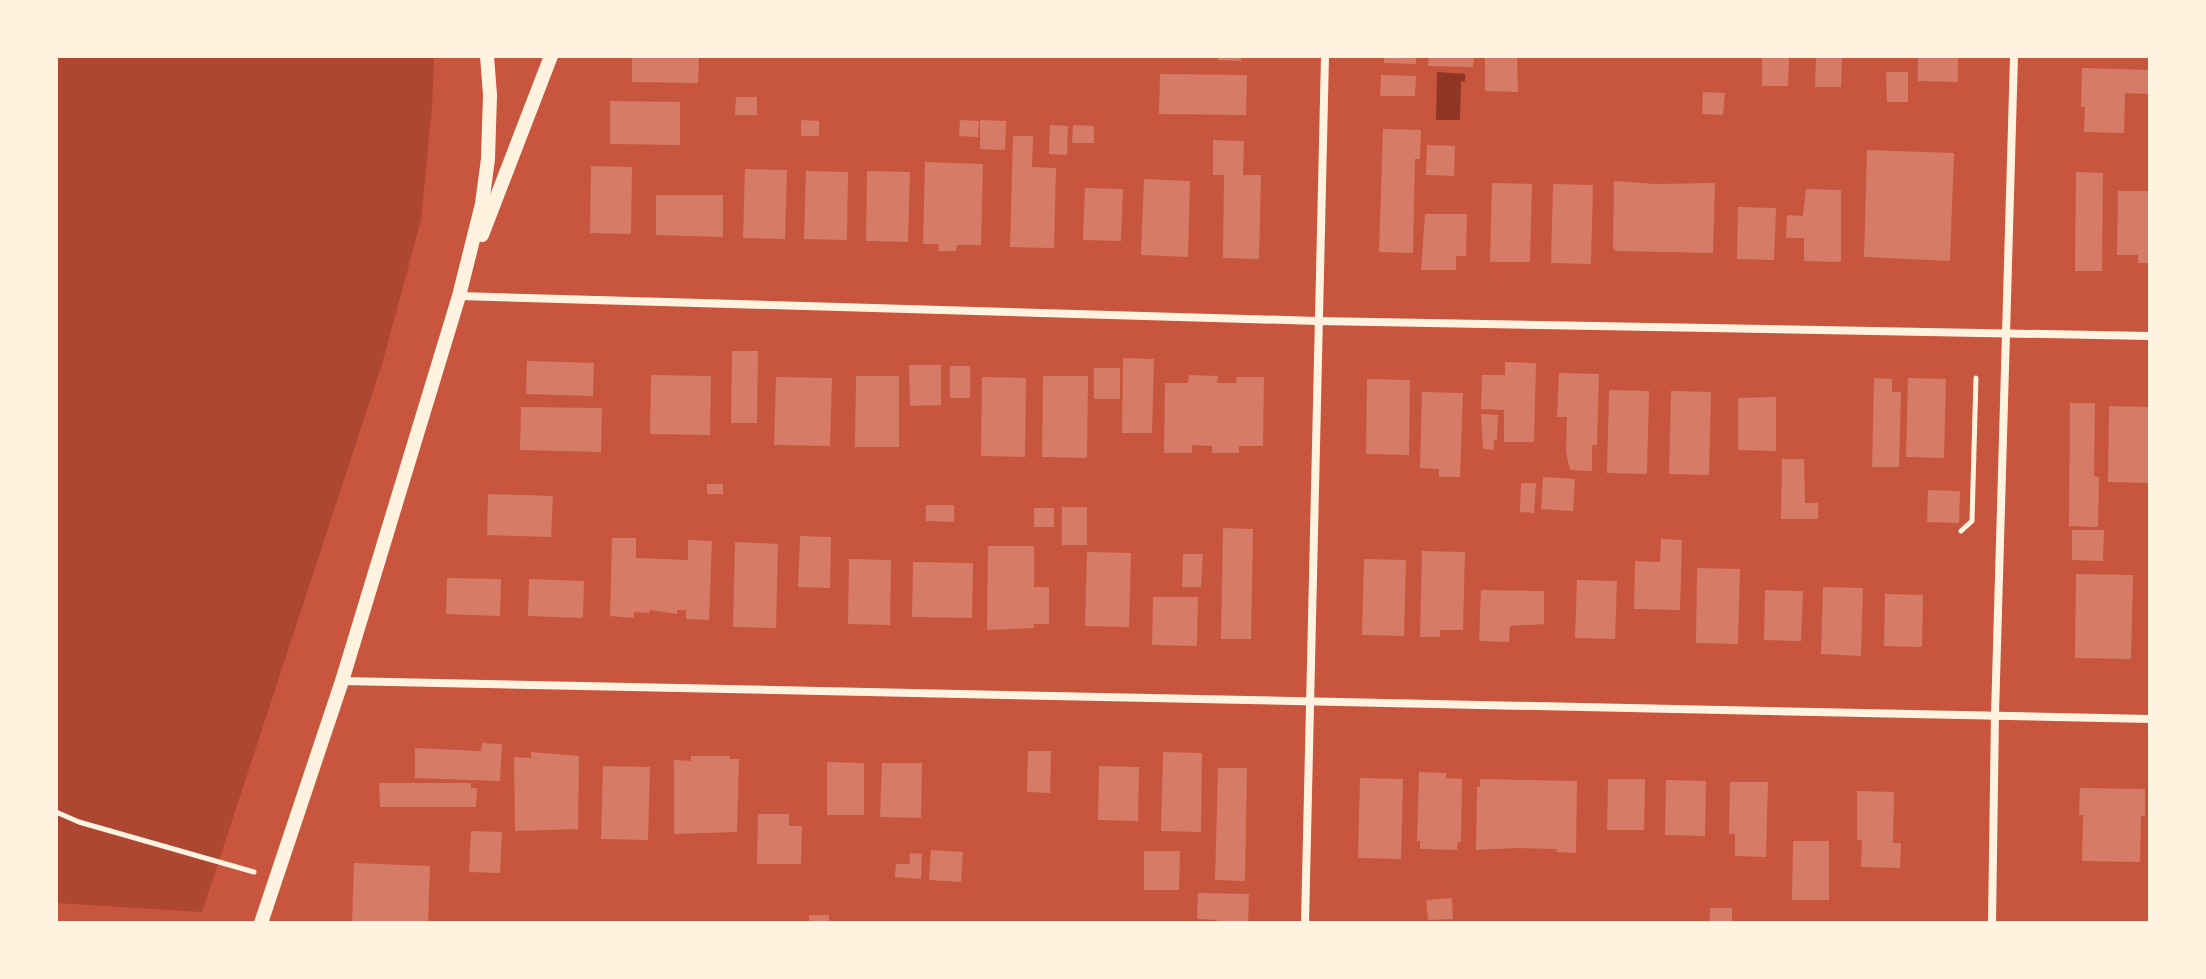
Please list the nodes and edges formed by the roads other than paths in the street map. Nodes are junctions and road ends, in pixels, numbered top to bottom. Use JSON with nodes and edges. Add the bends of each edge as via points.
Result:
{"nodes":[{"id":1,"x":487,"y":56,"type":"edge"},
{"id":2,"x":551,"y":56,"type":"edge"},
{"id":3,"x":1325,"y":56,"type":"edge"},
{"id":4,"x":2014,"y":56,"type":"edge"},
{"id":5,"x":459,"y":296,"type":"junction"},
{"id":6,"x":1318,"y":321,"type":"junction"},
{"id":7,"x":2007,"y":334,"type":"junction"},
{"id":8,"x":2150,"y":336,"type":"edge"},
{"id":9,"x":342,"y":681,"type":"junction"},
{"id":10,"x":1312,"y":703,"type":"junction"},
{"id":11,"x":1995,"y":715,"type":"junction"},
{"id":12,"x":2150,"y":719,"type":"edge"},
{"id":13,"x":261,"y":923,"type":"edge"},
{"id":14,"x":1305,"y":923,"type":"edge"},
{"id":15,"x":1992,"y":923,"type":"edge"}],
"edges":[{"from":1,"to":5,"type":"street","via":[[488,159]]},
{"from":2,"to":5,"type":"street"},
{"from":3,"to":6,"type":"street"},
{"from":4,"to":7,"type":"street"},
{"from":5,"to":6,"type":"street"},
{"from":5,"to":9,"type":"street"},
{"from":6,"to":7,"type":"street"},
{"from":6,"to":10,"type":"street"},
{"from":7,"to":8,"type":"street"},
{"from":7,"to":11,"type":"street"},
{"from":9,"to":10,"type":"street"},
{"from":9,"to":13,"type":"street"},
{"from":10,"to":11,"type":"street"},
{"from":10,"to":14,"type":"street"},
{"from":11,"to":12,"type":"street"},
{"from":11,"to":15,"type":"street"}]}
